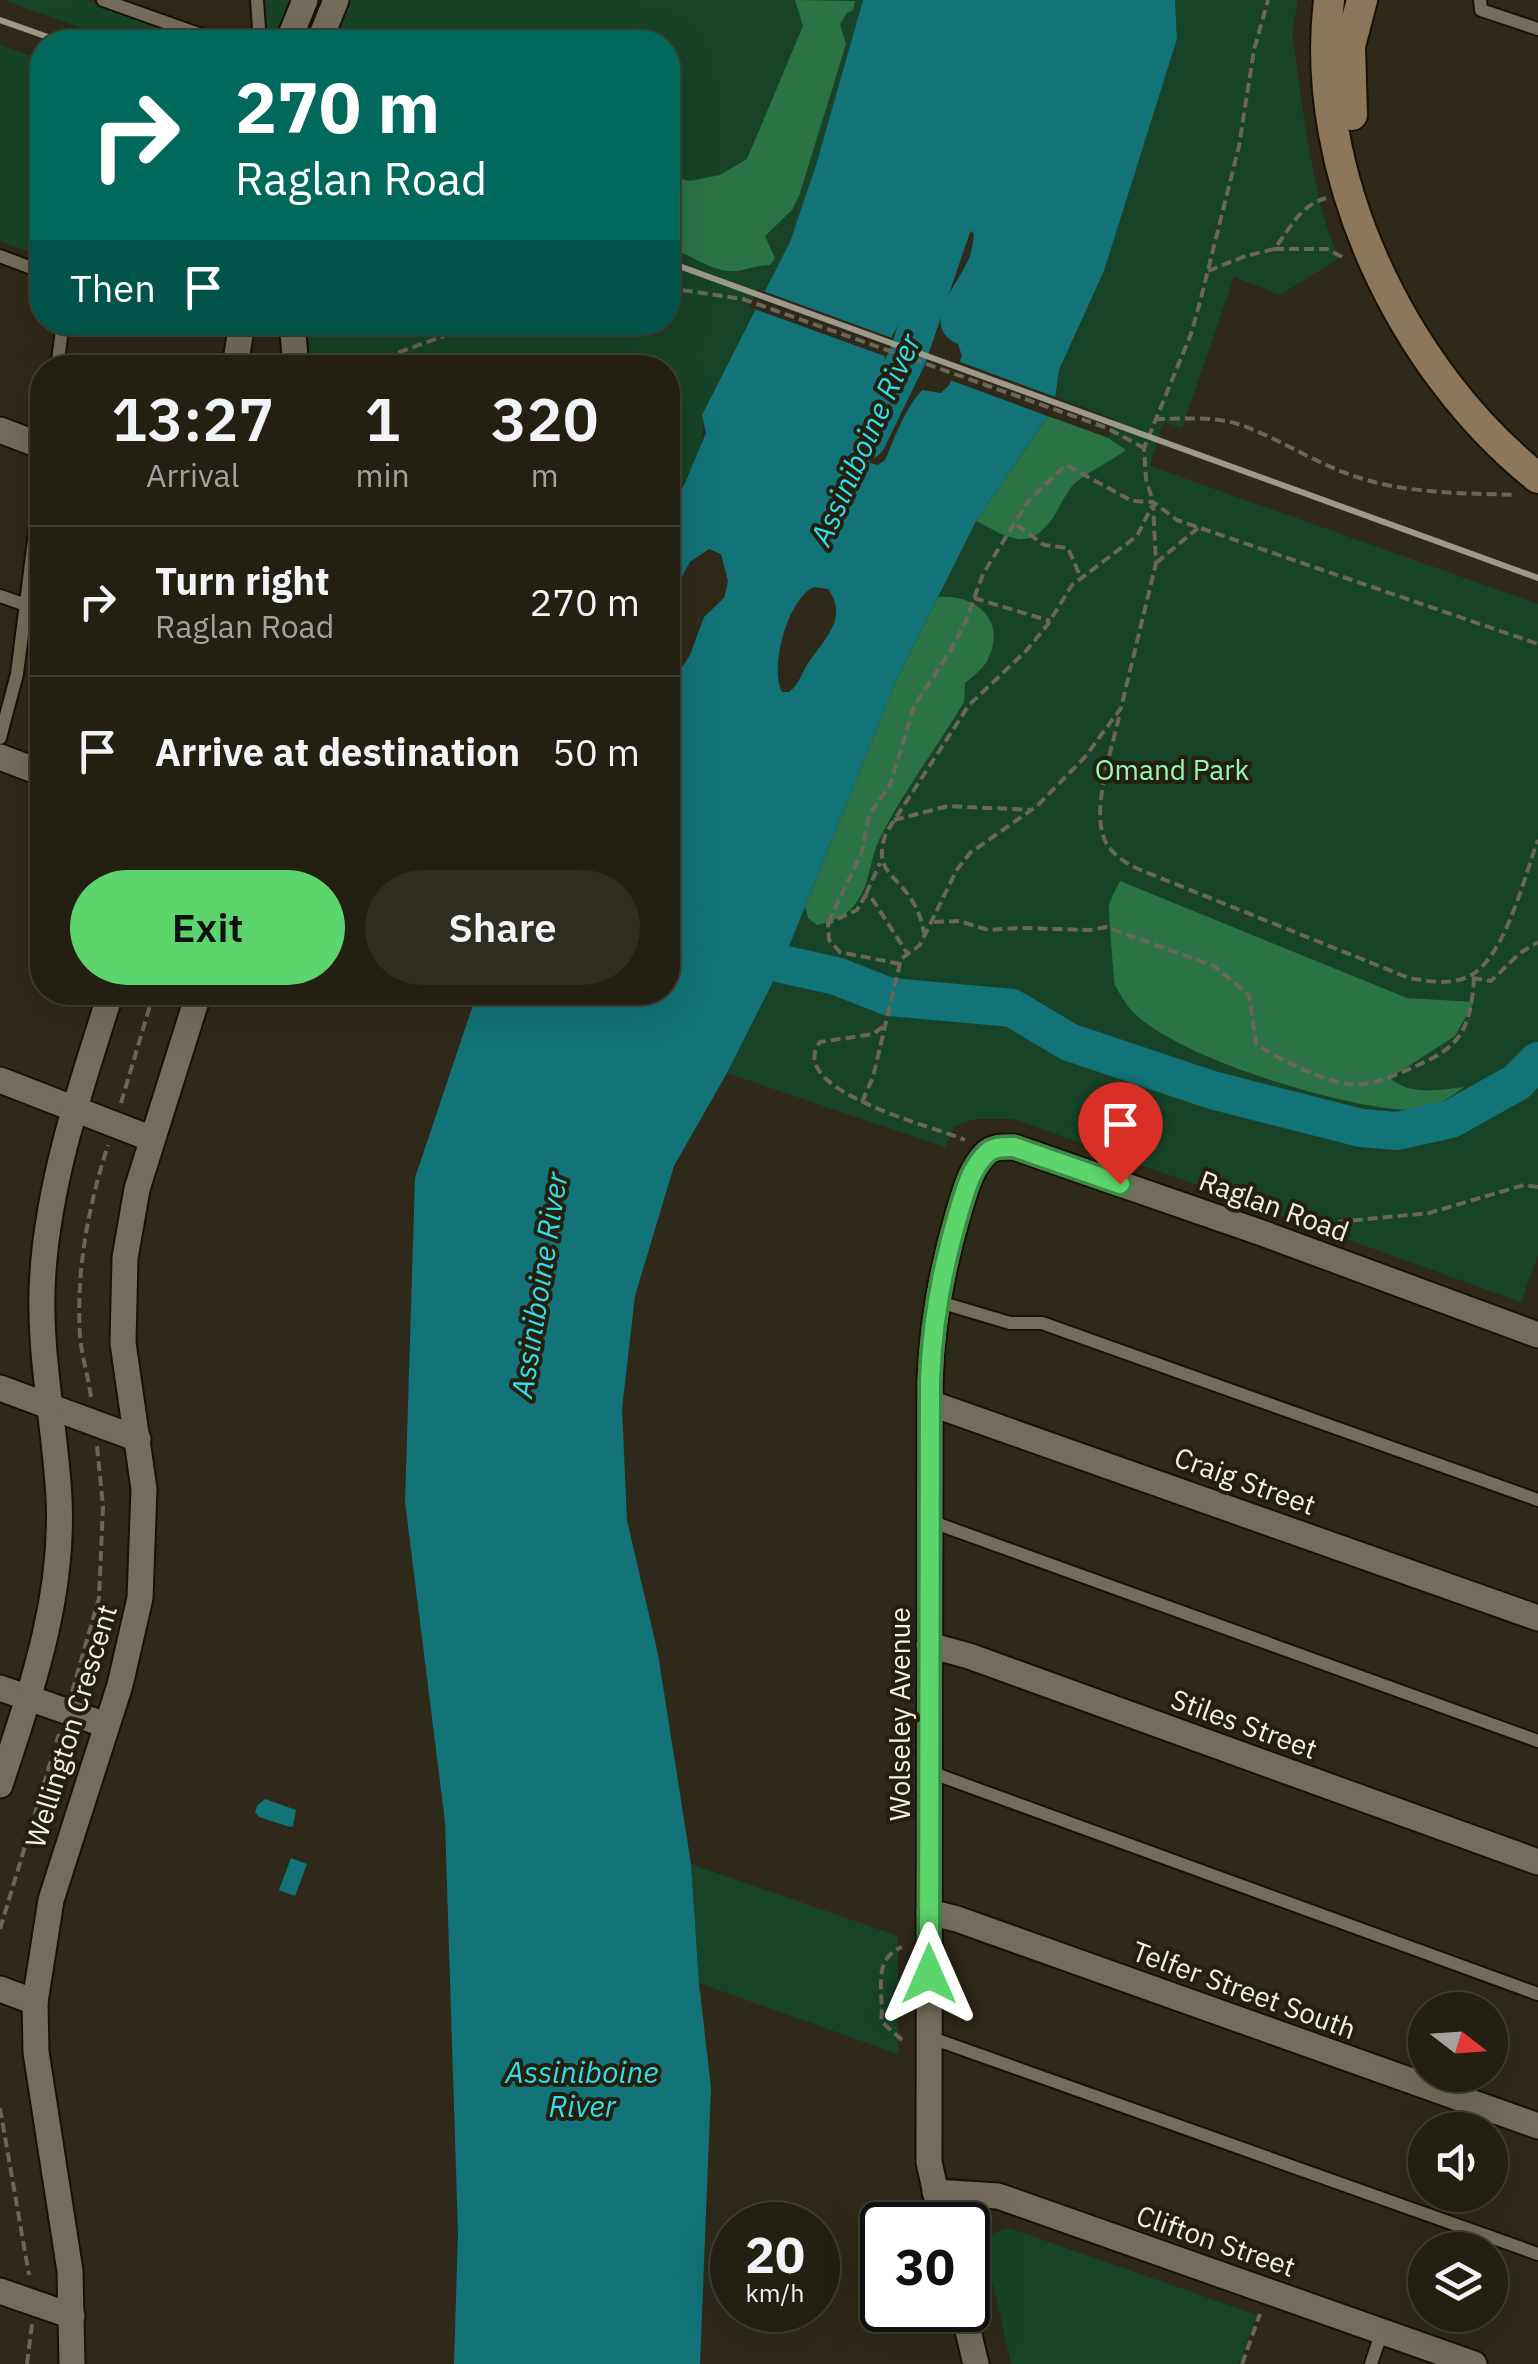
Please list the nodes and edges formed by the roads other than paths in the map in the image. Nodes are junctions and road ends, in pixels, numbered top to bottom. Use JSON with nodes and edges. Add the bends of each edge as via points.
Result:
{"nodes":[{"id":1,"x":104,"y":0,"type":"edge"},
{"id":2,"x":257,"y":0,"type":"edge"},
{"id":3,"x":305,"y":0,"type":"edge"},
{"id":4,"x":336,"y":0,"type":"edge"},
{"id":5,"x":1330,"y":0,"type":"edge"},
{"id":6,"x":1362,"y":0,"type":"edge"},
{"id":7,"x":1480,"y":0,"type":"edge"},
{"id":8,"x":1538,"y":29,"type":"edge"},
{"id":9,"x":188,"y":30,"type":"edge"},
{"id":10,"x":259,"y":30,"type":"edge"},
{"id":11,"x":293,"y":30,"type":"edge"},
{"id":12,"x":323,"y":30,"type":"edge"},
{"id":13,"x":0,"y":256,"type":"edge"},
{"id":14,"x":30,"y":267,"type":"edge"},
{"id":15,"x":0,"y":430,"type":"edge"},
{"id":16,"x":30,"y":441,"type":"edge"},
{"id":17,"x":1538,"y":457,"type":"edge"},
{"id":18,"x":1533,"y":486,"type":"edge"},
{"id":19,"x":30,"y":573,"type":"edge"},
{"id":20,"x":0,"y":596,"type":"edge"},
{"id":21,"x":26,"y":605,"type":"junction"},
{"id":22,"x":0,"y":738,"type":"edge"},
{"id":23,"x":0,"y":757,"type":"edge"},
{"id":24,"x":30,"y":768,"type":"edge"},
{"id":25,"x":107,"y":1005,"type":"edge"},
{"id":26,"x":195,"y":1005,"type":"edge"},
{"id":27,"x":0,"y":1080,"type":"edge"},
{"id":28,"x":74,"y":1106,"type":"junction"},
{"id":29,"x":152,"y":1139,"type":"junction"},
{"id":30,"x":987,"y":1152,"type":"joint"},
{"id":31,"x":936,"y":1301,"type":"junction"},
{"id":32,"x":1538,"y":1335,"type":"edge"},
{"id":33,"x":0,"y":1388,"type":"edge"},
{"id":34,"x":930,"y":1403,"type":"junction"},
{"id":35,"x":49,"y":1406,"type":"junction"},
{"id":36,"x":138,"y":1439,"type":"junction"},
{"id":37,"x":1538,"y":1500,"type":"edge"},
{"id":38,"x":930,"y":1522,"type":"junction"},
{"id":39,"x":1538,"y":1618,"type":"edge"},
{"id":40,"x":930,"y":1645,"type":"junction"},
{"id":41,"x":0,"y":1688,"type":"edge"},
{"id":42,"x":29,"y":1698,"type":"junction"},
{"id":43,"x":106,"y":1725,"type":"junction"},
{"id":44,"x":1538,"y":1741,"type":"edge"},
{"id":45,"x":930,"y":1772,"type":"junction"},
{"id":46,"x":0,"y":1785,"type":"edge"},
{"id":47,"x":1538,"y":1862,"type":"edge"},
{"id":48,"x":929,"y":1912,"type":"junction"},
{"id":49,"x":0,"y":1989,"type":"edge"},
{"id":50,"x":1538,"y":1994,"type":"edge"},
{"id":51,"x":35,"y":2002,"type":"junction"},
{"id":52,"x":930,"y":2037,"type":"junction"},
{"id":53,"x":1538,"y":2126,"type":"edge"},
{"id":54,"x":935,"y":2192,"type":"junction"},
{"id":55,"x":937,"y":2202,"type":"edge"},
{"id":56,"x":1538,"y":2254,"type":"edge"},
{"id":57,"x":0,"y":2290,"type":"edge"},
{"id":58,"x":72,"y":2316,"type":"junction"},
{"id":59,"x":1382,"y":2331,"type":"junction"},
{"id":60,"x":968,"y":2332,"type":"edge"},
{"id":61,"x":72,"y":2364,"type":"edge"},
{"id":62,"x":976,"y":2364,"type":"edge"},
{"id":63,"x":1371,"y":2364,"type":"edge"},
{"id":64,"x":1474,"y":2364,"type":"edge"}],
"edges":[{"from":1,"to":9,"type":"lane"},
{"from":2,"to":10,"type":"lane"},
{"from":3,"to":11,"type":"street"},
{"from":4,"to":12,"type":"street"},
{"from":5,"to":18,"type":"main road","via":[[1327,66],[1336,137],[1371,256],[1455,394]]},
{"from":6,"to":17,"type":"main road","via":[[1349,86],[1354,132],[1388,252],[1436,342]]},
{"from":7,"to":8,"type":"lane","via":[[1481,10]]},
{"from":13,"to":14,"type":"lane"},
{"from":15,"to":16,"type":"street"},
{"from":19,"to":21,"type":"lane"},
{"from":20,"to":21,"type":"lane"},
{"from":21,"to":22,"type":"lane"},
{"from":23,"to":24,"type":"street"},
{"from":25,"to":28,"type":"street","name":"Wellington Crescent"},
{"from":26,"to":29,"type":"street","name":"Wellington Crescent"},
{"from":27,"to":28,"type":"street"},
{"from":28,"to":29,"type":"street"},
{"from":28,"to":35,"type":"street","name":"Wellington Crescent","via":[[51,1198],[42,1274]]},
{"from":29,"to":36,"type":"street","name":"Wellington Crescent","via":[[131,1216],[122,1294]]},
{"from":30,"to":31,"type":"street","name":"Wolseley Avenue","via":[[970,1178]]},
{"from":30,"to":32,"type":"street","name":"Raglan Road","via":[[1014,1147]]},
{"from":31,"to":34,"type":"street","name":"Wolseley Avenue"},
{"from":31,"to":37,"type":"lane","via":[[1010,1324],[1042,1323]]},
{"from":33,"to":35,"type":"street"},
{"from":34,"to":38,"type":"street","name":"Wolseley Avenue"},
{"from":34,"to":39,"type":"street","name":"Craig Street"},
{"from":35,"to":36,"type":"street"},
{"from":35,"to":42,"type":"street","name":"Wellington Crescent","via":[[58,1552],[49,1627]]},
{"from":36,"to":43,"type":"street","name":"Wellington Crescent","via":[[144,1509],[140,1598]]},
{"from":38,"to":40,"type":"street","name":"Wolseley Avenue"},
{"from":38,"to":44,"type":"lane"},
{"from":40,"to":45,"type":"street","name":"Wolseley Avenue"},
{"from":40,"to":47,"type":"street","name":"Stiles Street"},
{"from":41,"to":42,"type":"street"},
{"from":42,"to":43,"type":"street"},
{"from":42,"to":46,"type":"street","name":"Wellington Crescent"},
{"from":43,"to":51,"type":"street","name":"Wellington Crescent","via":[[51,1900]]},
{"from":45,"to":48,"type":"street","name":"Wolseley Avenue"},
{"from":45,"to":50,"type":"lane"},
{"from":48,"to":52,"type":"street","name":"Wolseley Avenue"},
{"from":48,"to":53,"type":"street","name":"Telfer Street South"},
{"from":49,"to":51,"type":"street"},
{"from":51,"to":58,"type":"street","name":"Wellington Crescent"},
{"from":52,"to":54,"type":"street","name":"Wolseley Avenue","via":[[928,2162]]},
{"from":52,"to":56,"type":"lane"},
{"from":54,"to":55,"type":"street","name":"Wolseley Avenue"},
{"from":54,"to":59,"type":"street","name":"Clifton Street","via":[[998,2196]]},
{"from":57,"to":58,"type":"street"},
{"from":58,"to":61,"type":"street","name":"Wellington Crescent"},
{"from":59,"to":63,"type":"lane"},
{"from":59,"to":64,"type":"street","name":"Clifton Street"},
{"from":60,"to":62,"type":"street"}]}
